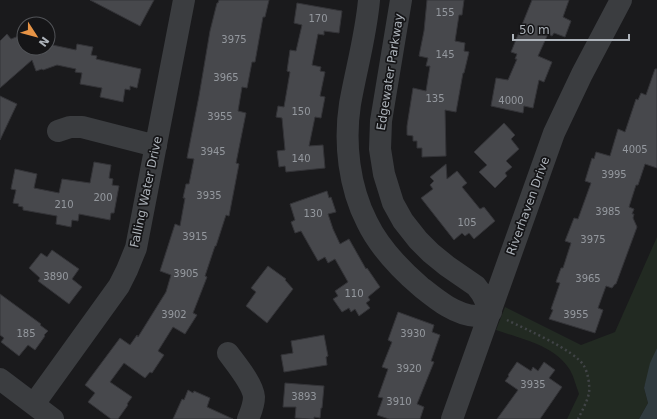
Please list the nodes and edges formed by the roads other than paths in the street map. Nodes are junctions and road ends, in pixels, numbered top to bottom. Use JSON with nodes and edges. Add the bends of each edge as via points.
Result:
{"nodes":[{"id":1,"x":184,"y":0,"type":"edge"},
{"id":2,"x":369,"y":0,"type":"edge"},
{"id":3,"x":401,"y":0,"type":"edge"},
{"id":4,"x":620,"y":0,"type":"edge"},
{"id":5,"x":58,"y":131,"type":"dead end"},
{"id":6,"x":156,"y":146,"type":"junction"},
{"id":7,"x":490,"y":312,"type":"junction"},
{"id":8,"x":228,"y":353,"type":"dead end"},
{"id":9,"x":0,"y":380,"type":"edge"},
{"id":10,"x":34,"y":404,"type":"junction"},
{"id":11,"x":53,"y":419,"type":"edge"},
{"id":12,"x":248,"y":419,"type":"edge"},
{"id":13,"x":452,"y":419,"type":"edge"}],
"edges":[{"from":1,"to":6,"type":"street","name":"Falling Water Drive"},
{"from":2,"to":7,"type":"street","via":[[347,133],[348,157],[355,191],[367,222],[387,252],[432,296],[457,312],[477,316]]},
{"from":3,"to":7,"type":"street","name":"Edgewater Parkway","via":[[381,121],[380,149],[384,174],[393,203],[403,221],[431,253],[476,286]]},
{"from":4,"to":7,"type":"street","name":"Riverhaven Drive","via":[[554,132]]},
{"from":5,"to":6,"type":"street","via":[[82,127]]},
{"from":6,"to":10,"type":"street","name":"Falling Water Drive","via":[[141,227],[127,270],[106,305]]},
{"from":7,"to":13,"type":"street","name":"Riverhaven Drive"},
{"from":8,"to":12,"type":"street","via":[[254,396]]},
{"from":9,"to":10,"type":"street"},
{"from":10,"to":11,"type":"street"}]}
